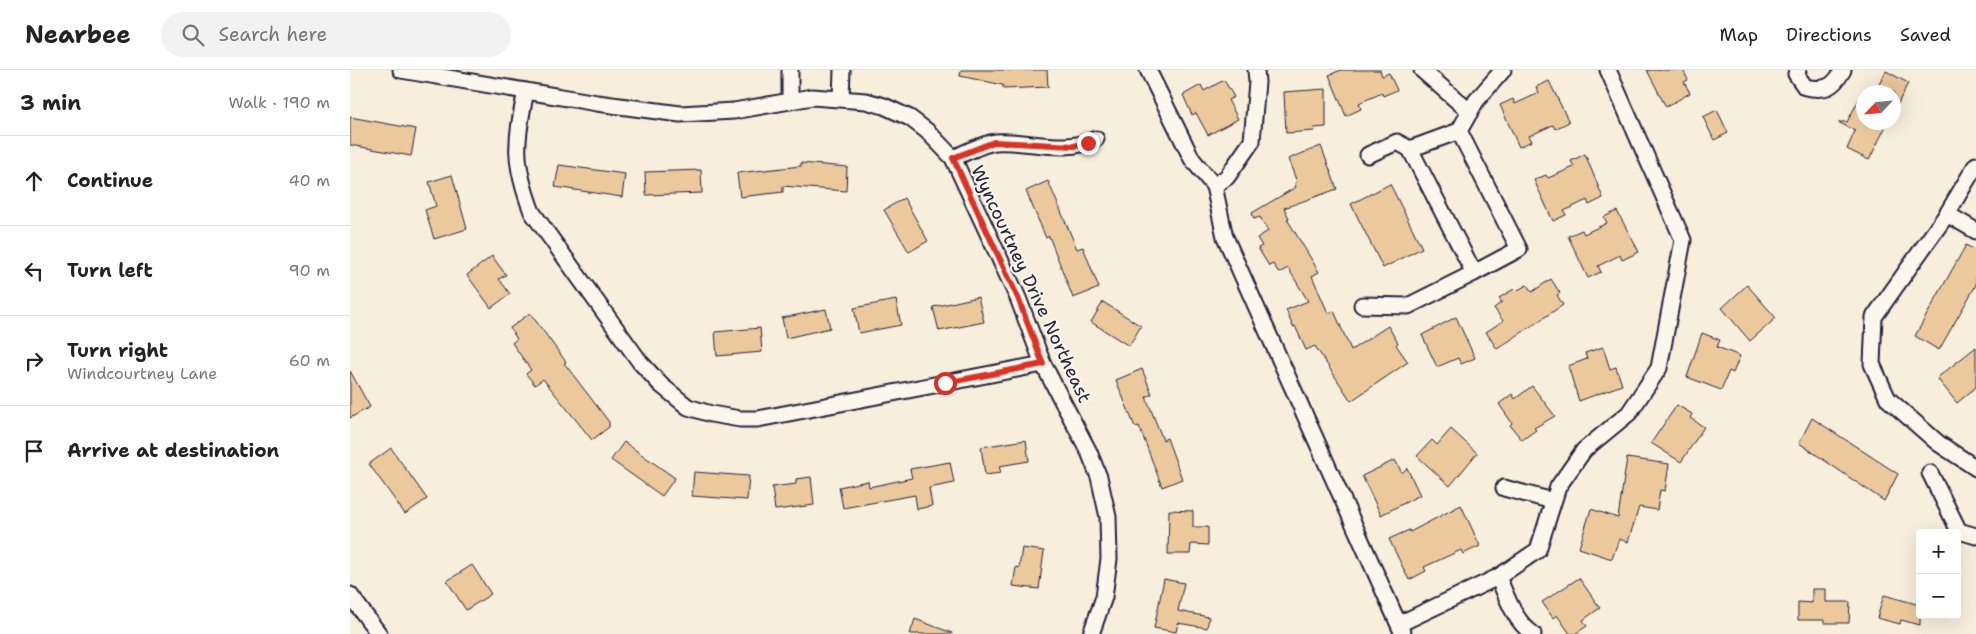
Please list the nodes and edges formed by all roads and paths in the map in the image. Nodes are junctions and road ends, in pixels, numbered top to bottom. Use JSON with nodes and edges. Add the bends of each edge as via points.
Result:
{"nodes":[{"id":1,"x":401,"y":70,"type":"edge"},
{"id":2,"x":790,"y":70,"type":"edge"},
{"id":3,"x":842,"y":70,"type":"edge"},
{"id":4,"x":1148,"y":70,"type":"edge"},
{"id":5,"x":1256,"y":70,"type":"edge"},
{"id":6,"x":1422,"y":70,"type":"edge"},
{"id":7,"x":1503,"y":70,"type":"edge"},
{"id":8,"x":1608,"y":70,"type":"edge"},
{"id":9,"x":1798,"y":70,"type":"edge"},
{"id":10,"x":1842,"y":70,"type":"edge"},
{"id":11,"x":526,"y":91,"type":"junction"},
{"id":12,"x":841,"y":98,"type":"junction"},
{"id":13,"x":790,"y":101,"type":"junction"},
{"id":14,"x":1470,"y":112,"type":"junction"},
{"id":15,"x":1459,"y":131,"type":"junction"},
{"id":16,"x":1096,"y":139,"type":"dead end"},
{"id":17,"x":1410,"y":149,"type":"junction"},
{"id":18,"x":1368,"y":154,"type":"dead end"},
{"id":19,"x":953,"y":158,"type":"junction"},
{"id":20,"x":1976,"y":165,"type":"edge"},
{"id":21,"x":1214,"y":186,"type":"junction"},
{"id":22,"x":1947,"y":214,"type":"junction"},
{"id":23,"x":1976,"y":231,"type":"edge"},
{"id":24,"x":1474,"y":273,"type":"junction"},
{"id":25,"x":1362,"y":305,"type":"dead end"},
{"id":26,"x":1043,"y":364,"type":"junction"},
{"id":27,"x":1976,"y":468,"type":"edge"},
{"id":28,"x":1930,"y":473,"type":"dead end"},
{"id":29,"x":1504,"y":488,"type":"dead end"},
{"id":30,"x":1553,"y":501,"type":"junction"},
{"id":31,"x":1976,"y":536,"type":"edge"},
{"id":32,"x":1498,"y":577,"type":"junction"},
{"id":33,"x":350,"y":596,"type":"edge"},
{"id":34,"x":1401,"y":629,"type":"edge"},
{"id":35,"x":378,"y":634,"type":"edge"},
{"id":36,"x":1091,"y":634,"type":"edge"},
{"id":37,"x":1533,"y":634,"type":"edge"}],
"edges":[{"from":1,"to":11,"type":"street","name":"Wyncourtney Drive Northeast"},
{"from":2,"to":13,"type":"street"},
{"from":3,"to":12,"type":"street"},
{"from":4,"to":21,"type":"street","via":[[1192,159]]},
{"from":5,"to":21,"type":"street","via":[[1252,141],[1227,177]]},
{"from":6,"to":14,"type":"street"},
{"from":7,"to":14,"type":"street"},
{"from":8,"to":30,"type":"street","via":[[1683,240],[1659,368],[1629,413],[1584,450],[1558,487]]},
{"from":9,"to":10,"type":"street","via":[[1796,74],[1805,87],[1820,90],[1836,83]]},
{"from":11,"to":13,"type":"street","name":"Wyncourtney Drive Northeast","via":[[680,114],[734,111]]},
{"from":11,"to":26,"type":"street","via":[[518,129],[517,155],[521,184],[532,212],[640,362],[688,407],[740,419],[758,419]]},
{"from":12,"to":13,"type":"street","name":"Wyncourtney Drive Northeast","via":[[812,97]]},
{"from":12,"to":19,"type":"street","name":"Wyncourtney Drive Northeast","via":[[884,106],[910,118]]},
{"from":14,"to":15,"type":"street"},
{"from":15,"to":17,"type":"street"},
{"from":15,"to":24,"type":"street","via":[[1519,249]]},
{"from":16,"to":19,"type":"street","via":[[1074,146],[994,142]]},
{"from":17,"to":18,"type":"street","via":[[1397,142]]},
{"from":17,"to":24,"type":"street"},
{"from":19,"to":26,"type":"street","name":"Wyncourtney Drive Northeast","via":[[1018,298]]},
{"from":20,"to":22,"type":"street"},
{"from":21,"to":34,"type":"street","via":[[1225,237]]},
{"from":22,"to":23,"type":"street"},
{"from":22,"to":27,"type":"street","via":[[1874,317],[1872,364],[1888,399],[1938,443]]},
{"from":24,"to":25,"type":"street","via":[[1408,306]]},
{"from":26,"to":36,"type":"street","name":"Wyncourtney Drive Northeast","via":[[1089,452],[1099,477],[1108,517],[1109,559],[1104,597]]},
{"from":28,"to":31,"type":"street","via":[[1959,531]]},
{"from":29,"to":30,"type":"street"},
{"from":30,"to":32,"type":"street","via":[[1538,550]]},
{"from":32,"to":34,"type":"street"},
{"from":32,"to":37,"type":"street","via":[[1512,609],[1525,629]]},
{"from":33,"to":35,"type":"street"}]}
